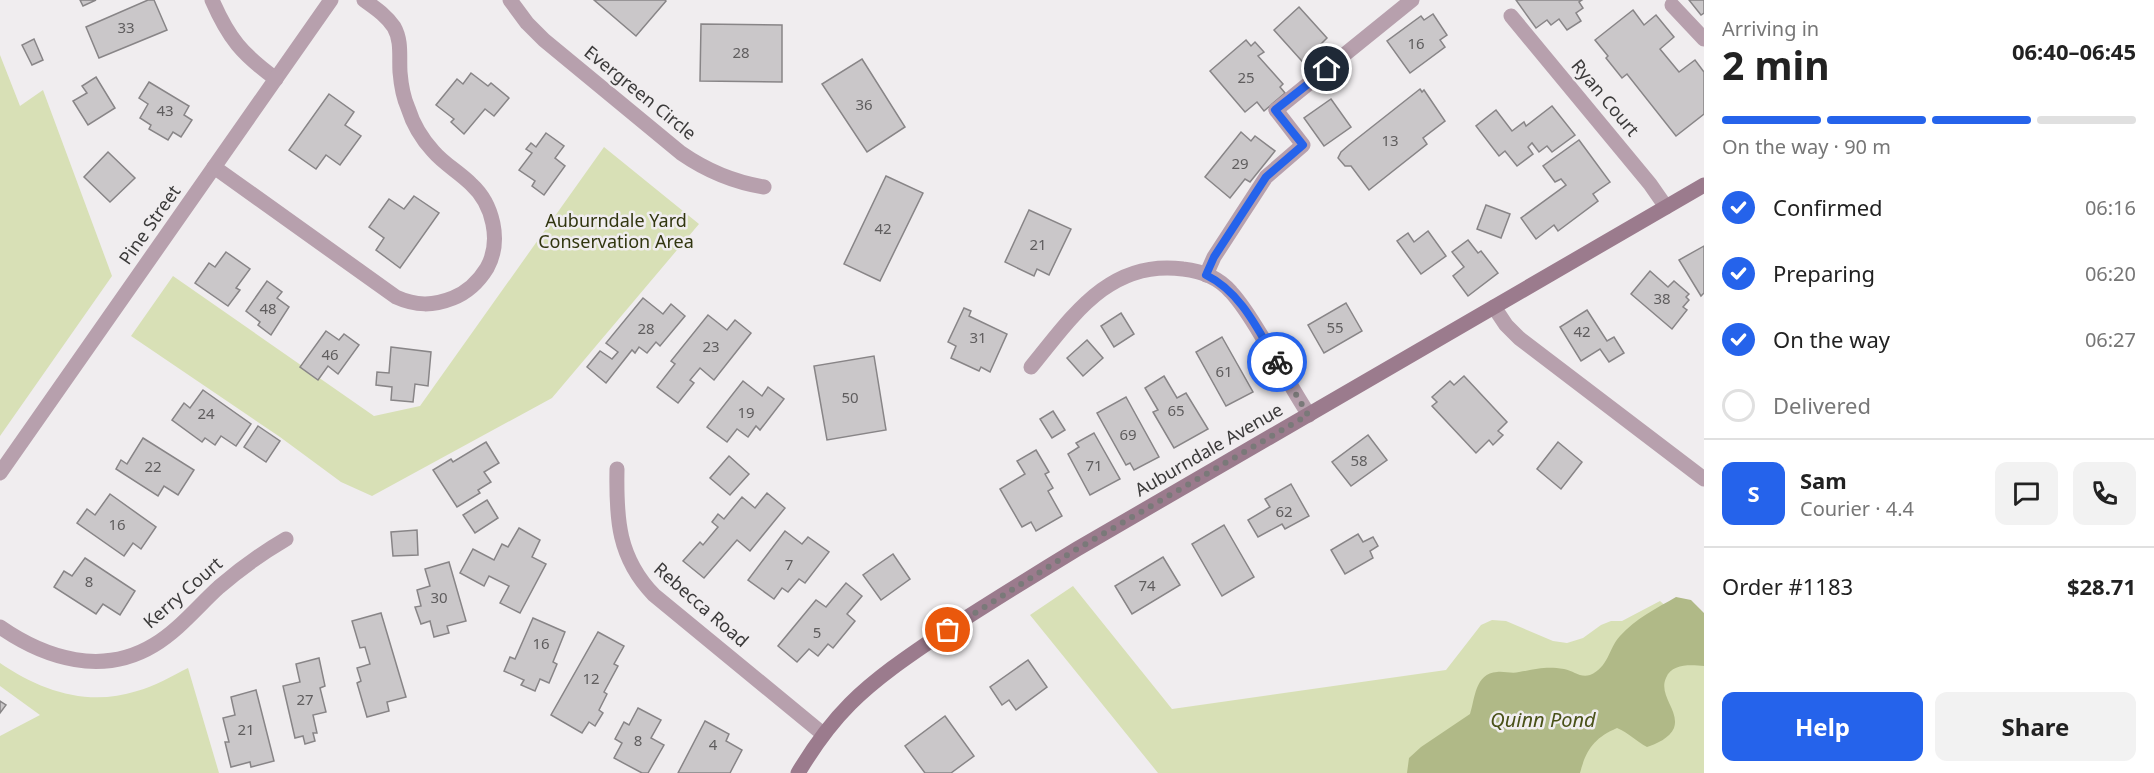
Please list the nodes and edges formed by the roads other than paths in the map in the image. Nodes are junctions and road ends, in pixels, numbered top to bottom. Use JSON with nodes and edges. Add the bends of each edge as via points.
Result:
{"nodes":[{"id":1,"x":212,"y":0,"type":"edge"},
{"id":2,"x":331,"y":0,"type":"edge"},
{"id":3,"x":364,"y":0,"type":"edge"},
{"id":4,"x":510,"y":0,"type":"edge"},
{"id":5,"x":1412,"y":0,"type":"edge"},
{"id":6,"x":1672,"y":4,"type":"dead end"},
{"id":7,"x":1511,"y":16,"type":"dead end"},
{"id":8,"x":1704,"y":39,"type":"edge"},
{"id":9,"x":276,"y":79,"type":"junction"},
{"id":10,"x":214,"y":168,"type":"junction"},
{"id":11,"x":1704,"y":185,"type":"edge"},
{"id":12,"x":764,"y":187,"type":"dead end"},
{"id":13,"x":1666,"y":207,"type":"junction"},
{"id":14,"x":1206,"y":275,"type":"junction"},
{"id":15,"x":1494,"y":308,"type":"junction"},
{"id":16,"x":1031,"y":367,"type":"dead end"},
{"id":17,"x":1308,"y":415,"type":"junction"},
{"id":18,"x":617,"y":469,"type":"dead end"},
{"id":19,"x":0,"y":473,"type":"edge"},
{"id":20,"x":1704,"y":479,"type":"edge"},
{"id":21,"x":286,"y":539,"type":"dead end"},
{"id":22,"x":0,"y":627,"type":"edge"},
{"id":23,"x":823,"y":734,"type":"junction"},
{"id":24,"x":798,"y":773,"type":"edge"}],
"edges":[{"from":1,"to":9,"type":"street","via":[[233,41]]},
{"from":2,"to":9,"type":"street","name":"Pine Street"},
{"from":3,"to":10,"type":"street","via":[[396,30],[404,97],[420,133],[443,162],[480,194],[491,217],[493,253],[475,284],[456,297],[429,304],[417,305],[396,297]]},
{"from":4,"to":12,"type":"street","name":"Evergreen Circle","via":[[544,40],[681,153],[730,179]]},
{"from":5,"to":14,"type":"street","via":[[1275,110],[1303,145],[1266,177]]},
{"from":6,"to":8,"type":"street"},
{"from":7,"to":13,"type":"street","name":"Ryan Court"},
{"from":9,"to":10,"type":"street","name":"Pine Street"},
{"from":10,"to":19,"type":"street","name":"Pine Street"},
{"from":11,"to":13,"type":"street","name":"Auburndale Avenue"},
{"from":13,"to":15,"type":"street","name":"Auburndale Avenue"},
{"from":14,"to":16,"type":"street","via":[[1185,269],[1151,268],[1119,278],[1074,315]]},
{"from":14,"to":17,"type":"street","via":[[1224,285],[1243,307]]},
{"from":15,"to":17,"type":"street","name":"Auburndale Avenue"},
{"from":15,"to":20,"type":"street","via":[[1519,338]]},
{"from":17,"to":23,"type":"street","name":"Auburndale Avenue","via":[[963,620],[867,688]]},
{"from":18,"to":23,"type":"street","name":"Rebecca Road","via":[[621,538],[643,584]]},
{"from":21,"to":22,"type":"street","name":"Kerry Court","via":[[239,570],[171,632],[140,653],[104,662],[64,659],[29,645]]},
{"from":23,"to":24,"type":"street","name":"Auburndale Avenue"}]}
